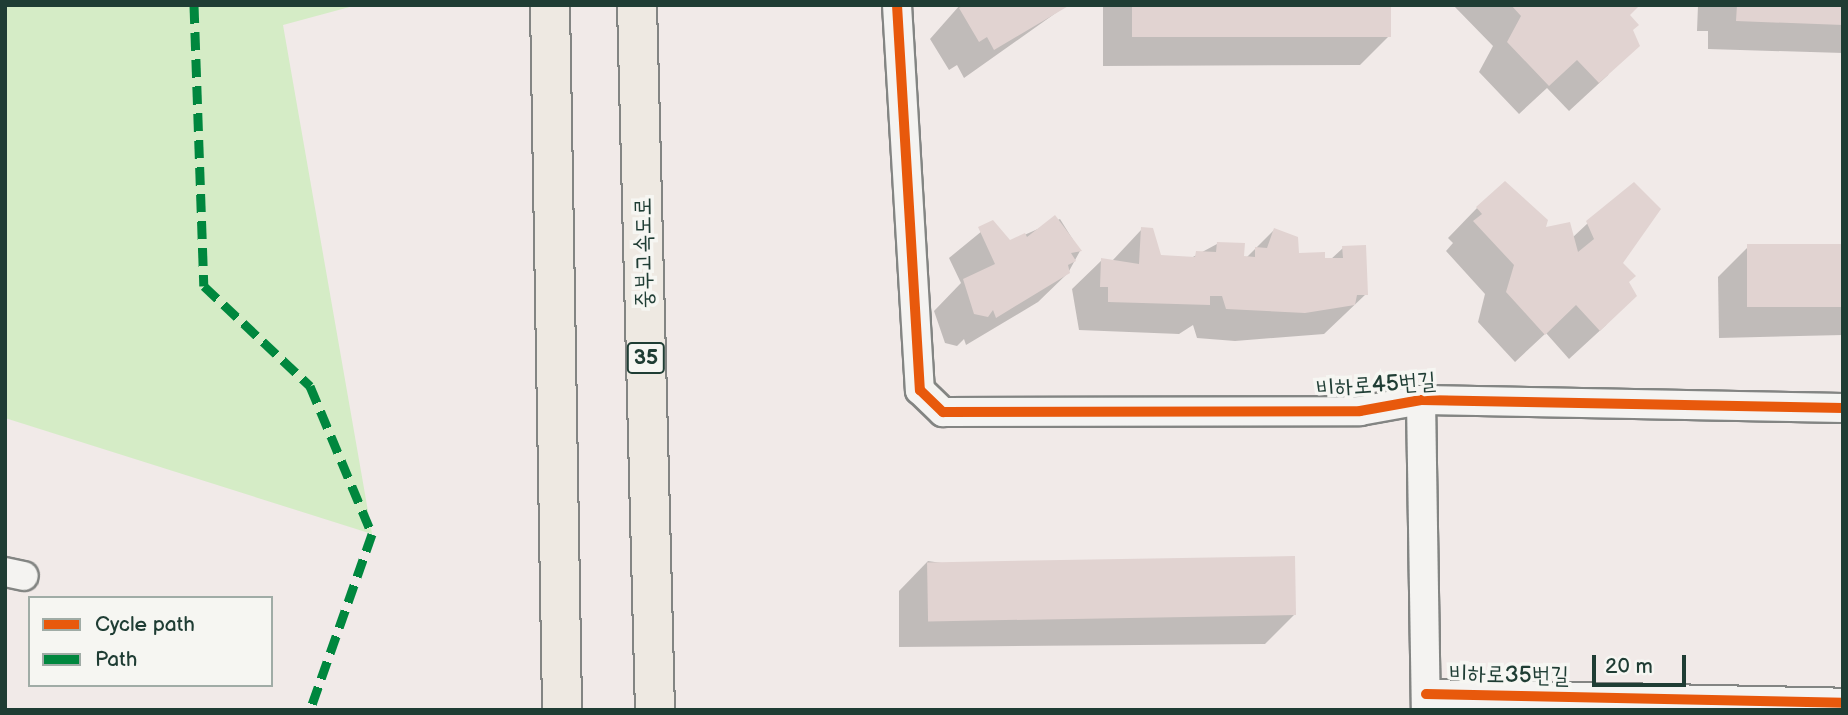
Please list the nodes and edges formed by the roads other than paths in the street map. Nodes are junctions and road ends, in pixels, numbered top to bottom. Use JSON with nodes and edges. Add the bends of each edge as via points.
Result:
{"nodes":[{"id":1,"x":550,"y":5,"type":"edge"},
{"id":2,"x":637,"y":5,"type":"edge"},
{"id":3,"x":897,"y":5,"type":"edge"},
{"id":4,"x":1421,"y":400,"type":"junction"},
{"id":5,"x":1843,"y":408,"type":"edge"},
{"id":6,"x":1426,"y":702,"type":"edge"},
{"id":7,"x":1843,"y":703,"type":"edge"},
{"id":8,"x":562,"y":710,"type":"edge"},
{"id":9,"x":655,"y":710,"type":"edge"}],
"edges":[{"from":1,"to":8,"type":"highway"},
{"from":2,"to":9,"type":"highway","name":"중부고속도로","number":"35"},
{"from":3,"to":4,"type":"street","name":"비하로45번길","via":[[920,390],[943,412],[1360,411]]},
{"from":4,"to":5,"type":"street","name":"비하로45번길"},
{"from":4,"to":6,"type":"street"},
{"from":6,"to":7,"type":"street","name":"비하로35번길"}]}
